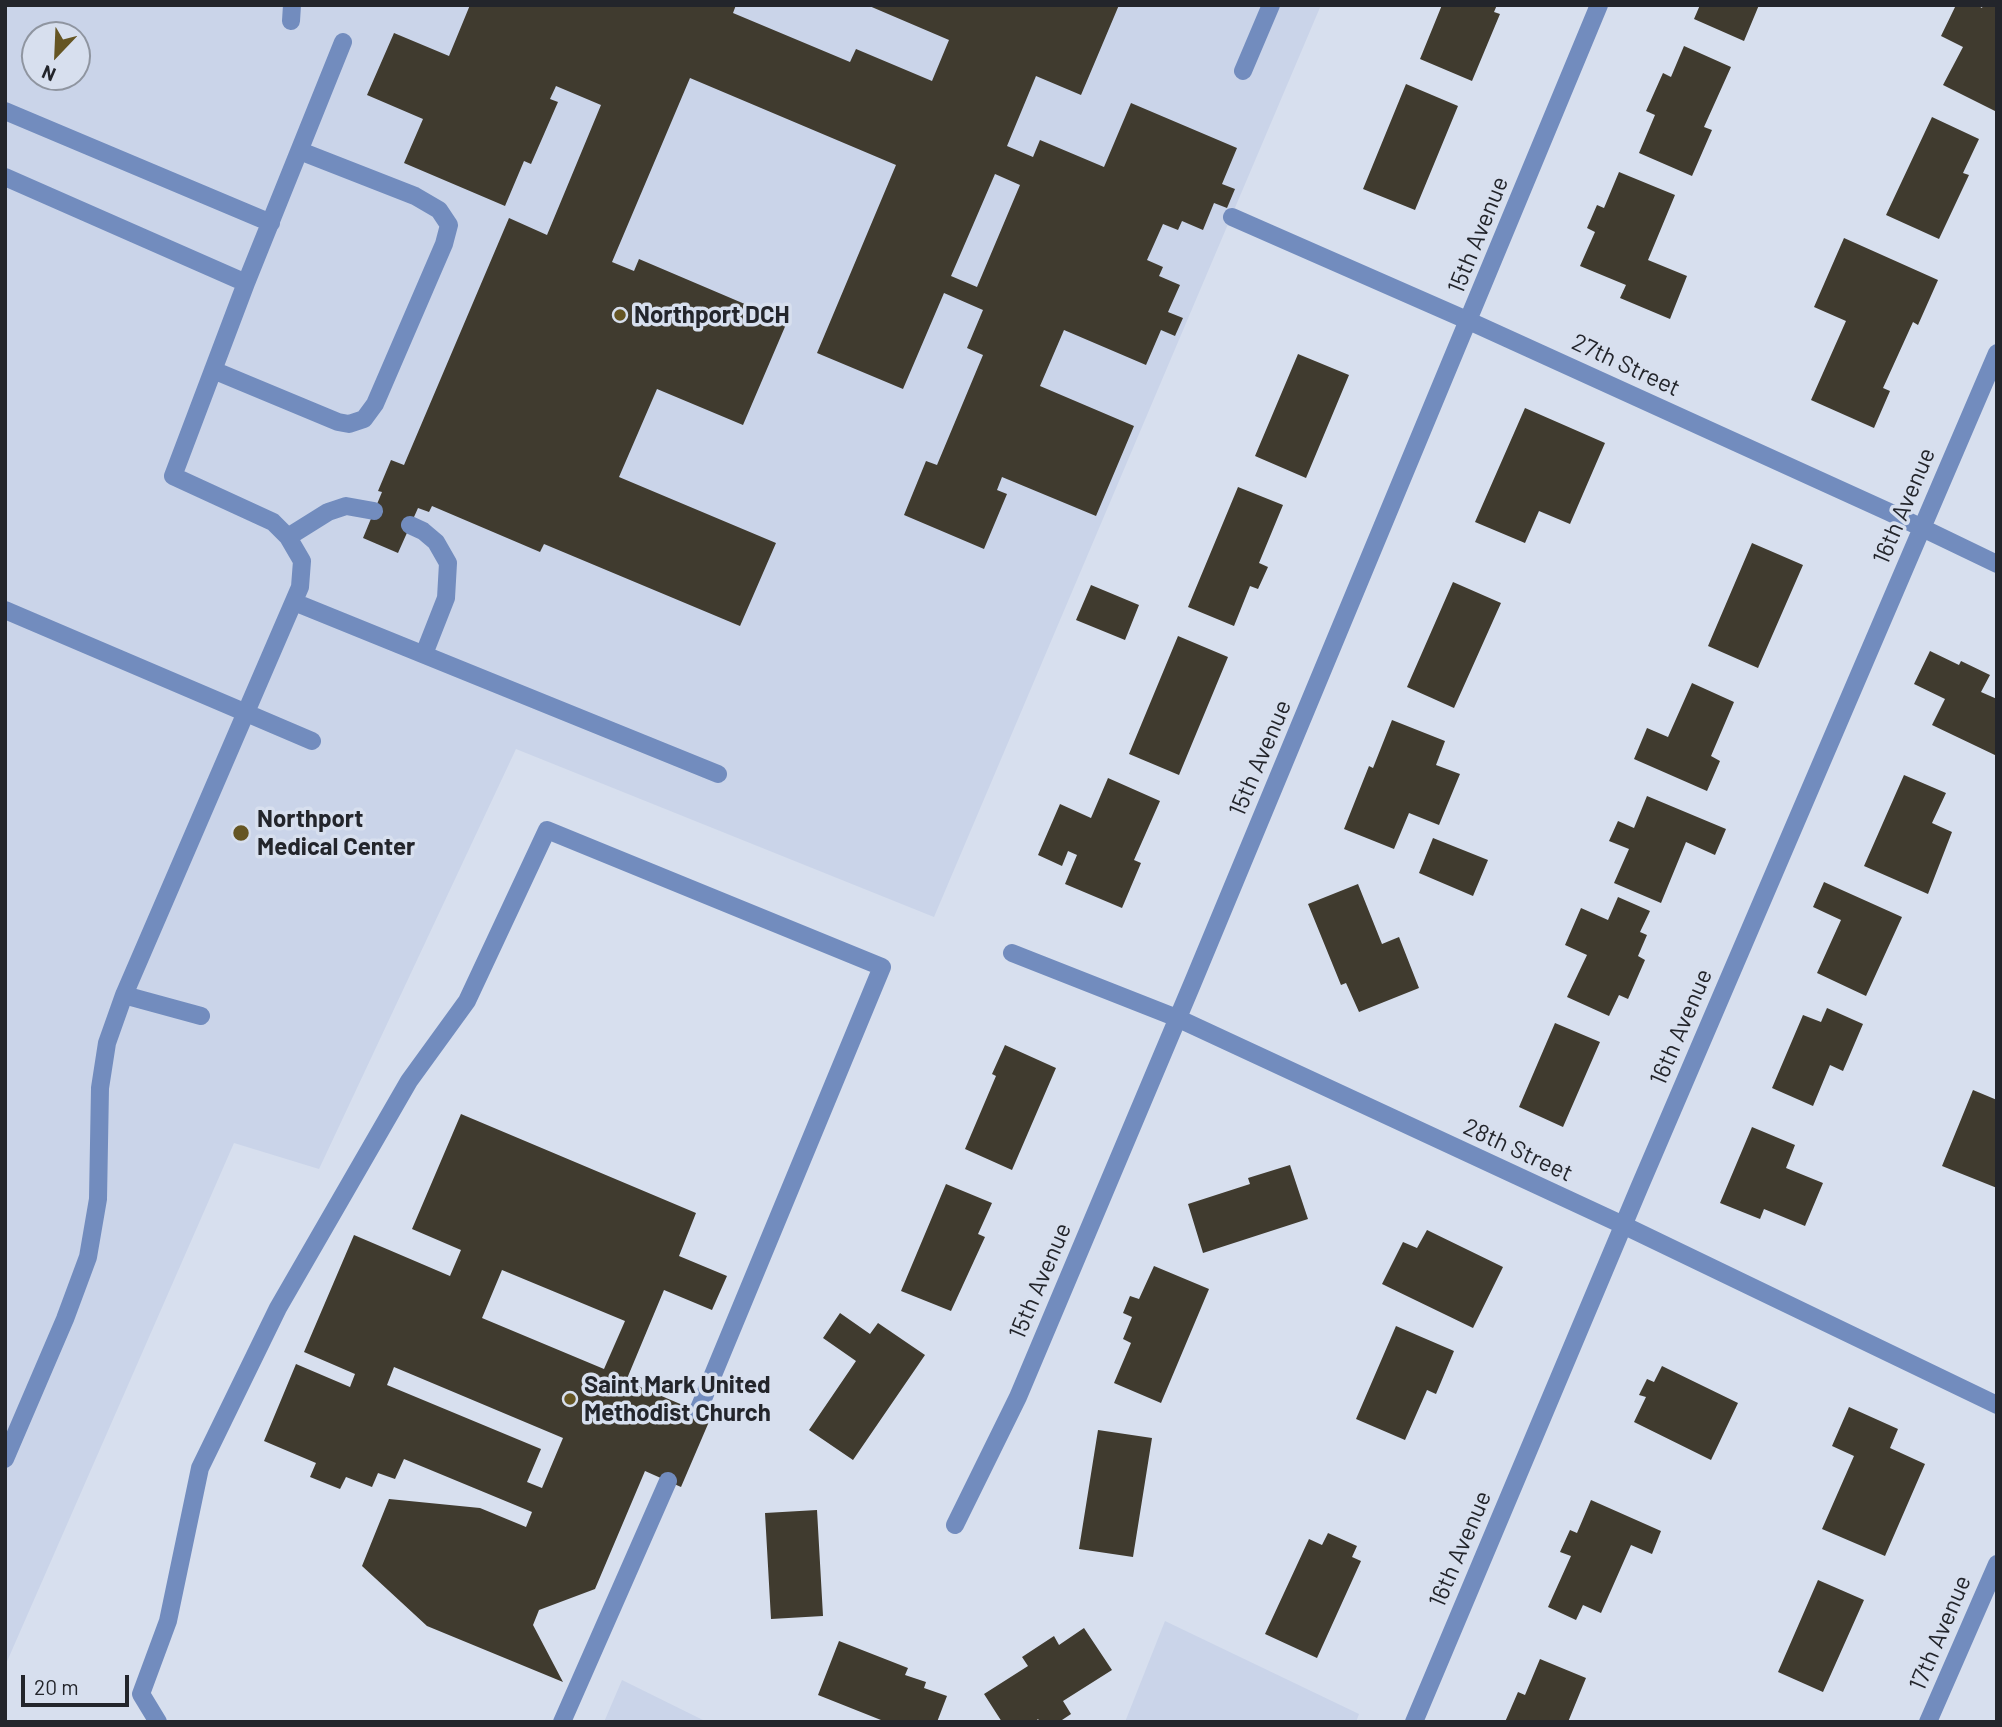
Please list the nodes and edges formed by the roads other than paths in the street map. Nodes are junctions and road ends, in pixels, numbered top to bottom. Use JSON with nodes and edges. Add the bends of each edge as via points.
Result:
{"nodes":[{"id":1,"x":1271,"y":5,"type":"edge"},
{"id":2,"x":1599,"y":5,"type":"edge"},
{"id":3,"x":343,"y":42,"type":"dead end"},
{"id":4,"x":1243,"y":71,"type":"dead end"},
{"id":5,"x":5,"y":111,"type":"edge"},
{"id":6,"x":300,"y":151,"type":"junction"},
{"id":7,"x":5,"y":177,"type":"edge"},
{"id":8,"x":1232,"y":217,"type":"dead end"},
{"id":9,"x":271,"y":223,"type":"junction"},
{"id":10,"x":246,"y":283,"type":"junction"},
{"id":11,"x":1469,"y":321,"type":"junction"},
{"id":12,"x":1997,"y":353,"type":"edge"},
{"id":13,"x":213,"y":370,"type":"junction"},
{"id":14,"x":374,"y":511,"type":"dead end"},
{"id":15,"x":410,"y":525,"type":"dead end"},
{"id":16,"x":1922,"y":528,"type":"junction"},
{"id":17,"x":288,"y":537,"type":"junction"},
{"id":18,"x":1997,"y":564,"type":"edge"},
{"id":19,"x":294,"y":602,"type":"junction"},
{"id":20,"x":5,"y":610,"type":"edge"},
{"id":21,"x":424,"y":654,"type":"junction"},
{"id":22,"x":246,"y":713,"type":"junction"},
{"id":23,"x":313,"y":741,"type":"dead end"},
{"id":24,"x":718,"y":774,"type":"dead end"},
{"id":25,"x":1012,"y":953,"type":"dead end"},
{"id":26,"x":124,"y":995,"type":"junction"},
{"id":27,"x":201,"y":1016,"type":"dead end"},
{"id":28,"x":1177,"y":1018,"type":"junction"},
{"id":29,"x":1623,"y":1225,"type":"junction"},
{"id":30,"x":1997,"y":1405,"type":"edge"},
{"id":31,"x":698,"y":1411,"type":"dead end"},
{"id":32,"x":5,"y":1459,"type":"edge"},
{"id":33,"x":668,"y":1481,"type":"dead end"},
{"id":34,"x":955,"y":1525,"type":"dead end"},
{"id":35,"x":1997,"y":1564,"type":"edge"},
{"id":36,"x":158,"y":1722,"type":"edge"},
{"id":37,"x":562,"y":1722,"type":"edge"},
{"id":38,"x":1414,"y":1722,"type":"edge"},
{"id":39,"x":1928,"y":1722,"type":"edge"}],
"edges":[{"from":1,"to":4,"type":"street"},
{"from":2,"to":11,"type":"street","name":"15th Avenue"},
{"from":3,"to":6,"type":"street"},
{"from":5,"to":9,"type":"street"},
{"from":6,"to":9,"type":"street"},
{"from":6,"to":13,"type":"street","via":[[415,196],[439,210],[449,225],[444,244],[375,404],[363,419],[338,422]]},
{"from":7,"to":10,"type":"street"},
{"from":8,"to":11,"type":"street","name":"27th Street"},
{"from":9,"to":10,"type":"street"},
{"from":10,"to":13,"type":"street"},
{"from":11,"to":16,"type":"street","name":"27th Street"},
{"from":11,"to":28,"type":"street","name":"15th Avenue"},
{"from":12,"to":16,"type":"street","name":"16th Avenue"},
{"from":13,"to":17,"type":"street","via":[[173,476],[273,522]]},
{"from":14,"to":17,"type":"street","via":[[346,506]]},
{"from":15,"to":21,"type":"street","via":[[436,542],[448,563],[446,598]]},
{"from":16,"to":18,"type":"street","name":"27th Street"},
{"from":16,"to":29,"type":"street","name":"16th Avenue"},
{"from":17,"to":19,"type":"street","via":[[303,561]]},
{"from":19,"to":21,"type":"street"},
{"from":19,"to":22,"type":"street"},
{"from":20,"to":22,"type":"street"},
{"from":21,"to":24,"type":"street"},
{"from":22,"to":23,"type":"street"},
{"from":22,"to":26,"type":"street"},
{"from":25,"to":28,"type":"street","name":"28th Street"},
{"from":26,"to":27,"type":"street"},
{"from":26,"to":32,"type":"street","via":[[107,1043],[100,1088],[98,1199],[88,1257]]},
{"from":28,"to":29,"type":"street","name":"28th Street"},
{"from":28,"to":34,"type":"street","name":"15th Avenue","via":[[1018,1398]]},
{"from":29,"to":30,"type":"street","name":"28th Street"},
{"from":29,"to":38,"type":"street","name":"16th Avenue"},
{"from":31,"to":36,"type":"street","via":[[882,967],[547,830],[467,1001],[409,1081],[285,1296],[200,1468],[165,1631],[141,1694]]},
{"from":33,"to":37,"type":"street"},
{"from":35,"to":39,"type":"street","name":"17th Avenue"}]}
